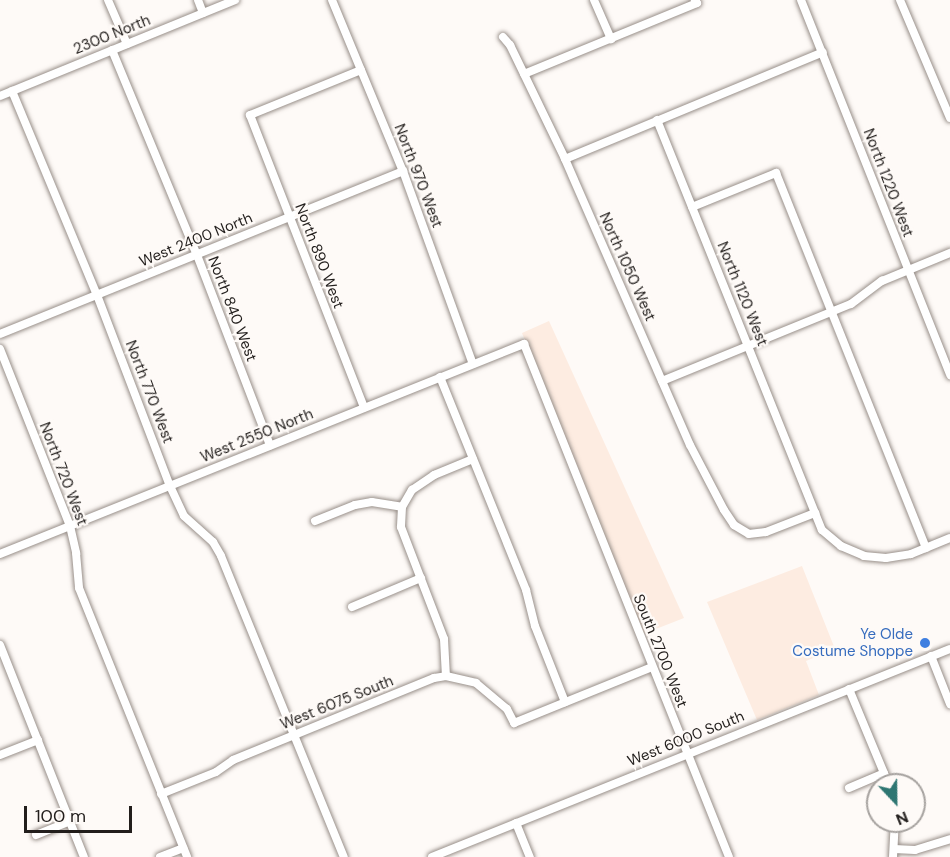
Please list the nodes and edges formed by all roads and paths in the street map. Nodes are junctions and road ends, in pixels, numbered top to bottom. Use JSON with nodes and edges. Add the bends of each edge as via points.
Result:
{"nodes":[{"id":1,"x":108,"y":0,"type":"edge"},
{"id":2,"x":198,"y":0,"type":"edge"},
{"id":3,"x":235,"y":0,"type":"edge"},
{"id":4,"x":332,"y":0,"type":"edge"},
{"id":5,"x":594,"y":0,"type":"edge"},
{"id":6,"x":801,"y":0,"type":"edge"},
{"id":7,"x":900,"y":0,"type":"edge"},
{"id":8,"x":696,"y":2,"type":"edge"},
{"id":9,"x":203,"y":13,"type":"junction"},
{"id":10,"x":503,"y":37,"type":"dead end"},
{"id":11,"x":610,"y":39,"type":"junction"},
{"id":12,"x":127,"y":44,"type":"junction"},
{"id":13,"x":112,"y":50,"type":"junction"},
{"id":14,"x":823,"y":52,"type":"junction"},
{"id":15,"x":361,"y":70,"type":"junction"},
{"id":16,"x":524,"y":75,"type":"junction"},
{"id":17,"x":12,"y":90,"type":"junction"},
{"id":18,"x":0,"y":96,"type":"edge"},
{"id":19,"x":950,"y":118,"type":"edge"},
{"id":20,"x":657,"y":120,"type":"junction"},
{"id":21,"x":565,"y":159,"type":"junction"},
{"id":22,"x":403,"y":171,"type":"junction"},
{"id":23,"x":692,"y":207,"type":"junction"},
{"id":24,"x":290,"y":217,"type":"junction"},
{"id":25,"x":950,"y":253,"type":"edge"},
{"id":26,"x":196,"y":255,"type":"junction"},
{"id":27,"x":907,"y":271,"type":"junction"},
{"id":28,"x":98,"y":295,"type":"junction"},
{"id":29,"x":831,"y":312,"type":"junction"},
{"id":30,"x":0,"y":334,"type":"edge"},
{"id":31,"x":524,"y":344,"type":"joint"},
{"id":32,"x":748,"y":346,"type":"junction"},
{"id":33,"x":0,"y":348,"type":"edge"},
{"id":34,"x":473,"y":364,"type":"junction"},
{"id":35,"x":950,"y":375,"type":"edge"},
{"id":36,"x":440,"y":377,"type":"junction"},
{"id":37,"x":662,"y":381,"type":"junction"},
{"id":38,"x":364,"y":408,"type":"junction"},
{"id":39,"x":270,"y":446,"type":"junction"},
{"id":40,"x":473,"y":459,"type":"junction"},
{"id":41,"x":170,"y":486,"type":"junction"},
{"id":42,"x":402,"y":507,"type":"junction"},
{"id":43,"x":815,"y":513,"type":"junction"},
{"id":44,"x":315,"y":521,"type":"dead end"},
{"id":45,"x":70,"y":526,"type":"junction"},
{"id":46,"x":950,"y":538,"type":"edge"},
{"id":47,"x":926,"y":548,"type":"junction"},
{"id":48,"x":0,"y":554,"type":"edge"},
{"id":49,"x":421,"y":578,"type":"junction"},
{"id":50,"x":352,"y":607,"type":"dead end"},
{"id":51,"x":0,"y":645,"type":"edge"},
{"id":52,"x":950,"y":649,"type":"edge"},
{"id":53,"x":931,"y":656,"type":"junction"},
{"id":54,"x":652,"y":667,"type":"junction"},
{"id":55,"x":446,"y":676,"type":"junction"},
{"id":56,"x":849,"y":689,"type":"junction"},
{"id":57,"x":565,"y":702,"type":"junction"},
{"id":58,"x":950,"y":704,"type":"edge"},
{"id":59,"x":294,"y":735,"type":"junction"},
{"id":60,"x":38,"y":740,"type":"junction"},
{"id":61,"x":687,"y":753,"type":"junction"},
{"id":62,"x":0,"y":755,"type":"edge"},
{"id":63,"x":884,"y":773,"type":"edge"},
{"id":64,"x":866,"y":781,"type":"edge"},
{"id":65,"x":849,"y":788,"type":"dead end"},
{"id":66,"x":161,"y":794,"type":"junction"},
{"id":67,"x":70,"y":821,"type":"junction"},
{"id":68,"x":516,"y":823,"type":"junction"},
{"id":69,"x":895,"y":833,"type":"edge"},
{"id":70,"x":36,"y":835,"type":"dead end"},
{"id":71,"x":950,"y":839,"type":"edge"},
{"id":72,"x":183,"y":848,"type":"junction"},
{"id":73,"x":894,"y":853,"type":"edge"},
{"id":74,"x":84,"y":857,"type":"edge"},
{"id":75,"x":160,"y":857,"type":"edge"},
{"id":76,"x":187,"y":857,"type":"edge"},
{"id":77,"x":344,"y":857,"type":"edge"},
{"id":78,"x":432,"y":857,"type":"edge"},
{"id":79,"x":530,"y":857,"type":"edge"},
{"id":80,"x":729,"y":857,"type":"edge"}],
"edges":[{"from":1,"to":12,"type":"street"},
{"from":2,"to":9,"type":"street"},
{"from":3,"to":9,"type":"street","name":"2300 North"},
{"from":4,"to":15,"type":"street","name":"North 970 West"},
{"from":5,"to":11,"type":"street"},
{"from":6,"to":14,"type":"street","name":"North 1220 West"},
{"from":7,"to":19,"type":"street"},
{"from":8,"to":11,"type":"street"},
{"from":9,"to":12,"type":"street","name":"2300 North"},
{"from":10,"to":16,"type":"street","name":"North 1050 West"},
{"from":11,"to":16,"type":"street"},
{"from":12,"to":13,"type":"street","name":"2300 North"},
{"from":13,"to":17,"type":"street","name":"2300 North"},
{"from":13,"to":26,"type":"street","name":"North 840 West"},
{"from":14,"to":20,"type":"street"},
{"from":14,"to":27,"type":"street","name":"North 1220 West"},
{"from":15,"to":22,"type":"street","name":"North 970 West"},
{"from":15,"to":24,"type":"street","name":"North 890 West","via":[[250,115]]},
{"from":16,"to":21,"type":"street","name":"North 1050 West"},
{"from":17,"to":18,"type":"street","name":"2300 North"},
{"from":17,"to":28,"type":"street","name":"North 770 West"},
{"from":20,"to":21,"type":"street"},
{"from":20,"to":23,"type":"street","name":"North 1120 West"},
{"from":21,"to":37,"type":"street","name":"North 1050 West"},
{"from":22,"to":24,"type":"street","name":"West 2400 North"},
{"from":22,"to":34,"type":"street","name":"North 970 West"},
{"from":23,"to":29,"type":"street","via":[[776,173]]},
{"from":23,"to":32,"type":"street","name":"North 1120 West"},
{"from":24,"to":26,"type":"street","name":"West 2400 North"},
{"from":24,"to":38,"type":"street","name":"North 890 West"},
{"from":25,"to":27,"type":"street"},
{"from":26,"to":28,"type":"street","name":"West 2400 North"},
{"from":26,"to":39,"type":"street","name":"North 840 West"},
{"from":27,"to":29,"type":"street","via":[[882,281],[851,304]]},
{"from":27,"to":35,"type":"street","name":"North 1220 West"},
{"from":28,"to":30,"type":"street","name":"West 2400 North"},
{"from":28,"to":41,"type":"street","name":"North 770 West"},
{"from":29,"to":32,"type":"street"},
{"from":29,"to":47,"type":"street"},
{"from":31,"to":34,"type":"street","name":"West 2550 North"},
{"from":31,"to":54,"type":"street","name":"South 2700 West"},
{"from":32,"to":37,"type":"street"},
{"from":32,"to":43,"type":"street","name":"North 1120 West"},
{"from":33,"to":45,"type":"street","name":"North 720 West"},
{"from":34,"to":36,"type":"street","name":"West 2550 North"},
{"from":36,"to":38,"type":"street","name":"West 2550 North"},
{"from":36,"to":40,"type":"street"},
{"from":37,"to":43,"type":"street","name":"North 1050 West","via":[[734,525],[749,534],[766,532]]},
{"from":38,"to":39,"type":"street","name":"West 2550 North"},
{"from":39,"to":41,"type":"street","name":"West 2550 North"},
{"from":40,"to":42,"type":"street","via":[[412,490]]},
{"from":40,"to":57,"type":"street","via":[[526,590]]},
{"from":41,"to":45,"type":"street","name":"West 2550 North"},
{"from":41,"to":59,"type":"street","name":"North 770 West","via":[[184,516],[213,542],[221,556]]},
{"from":42,"to":44,"type":"street","via":[[372,502]]},
{"from":42,"to":49,"type":"street","via":[[401,527]]},
{"from":43,"to":47,"type":"street","name":"North 1120 West","via":[[822,530],[841,546],[864,556],[886,558]]},
{"from":45,"to":48,"type":"street","name":"West 2550 North"},
{"from":45,"to":66,"type":"street","name":"North 720 West","via":[[79,588]]},
{"from":46,"to":47,"type":"street"},
{"from":49,"to":50,"type":"street"},
{"from":49,"to":55,"type":"street","via":[[444,639]]},
{"from":51,"to":60,"type":"street"},
{"from":52,"to":53,"type":"street","name":"West 6000 South"},
{"from":53,"to":56,"type":"street","name":"West 6000 South"},
{"from":53,"to":58,"type":"street"},
{"from":54,"to":57,"type":"street"},
{"from":54,"to":61,"type":"street","name":"South 2700 West"},
{"from":55,"to":57,"type":"street","via":[[476,683],[507,709],[514,723]]},
{"from":55,"to":59,"type":"street","name":"West 6075 South"},
{"from":56,"to":61,"type":"street","name":"West 6000 South"},
{"from":56,"to":63,"type":"street"},
{"from":59,"to":66,"type":"street","name":"West 6075 South"},
{"from":59,"to":77,"type":"street","name":"North 770 West"},
{"from":60,"to":62,"type":"street"},
{"from":60,"to":67,"type":"street"},
{"from":61,"to":68,"type":"street","name":"West 6000 South"},
{"from":61,"to":80,"type":"street","name":"South 2700 West"},
{"from":64,"to":65,"type":"street"},
{"from":66,"to":72,"type":"street","name":"North 720 West"},
{"from":67,"to":70,"type":"street"},
{"from":67,"to":74,"type":"street"},
{"from":68,"to":78,"type":"street","name":"West 6000 South"},
{"from":68,"to":79,"type":"street"},
{"from":69,"to":73,"type":"street"},
{"from":71,"to":73,"type":"street"},
{"from":72,"to":75,"type":"street"},
{"from":72,"to":76,"type":"street","name":"North 720 West"}]}
